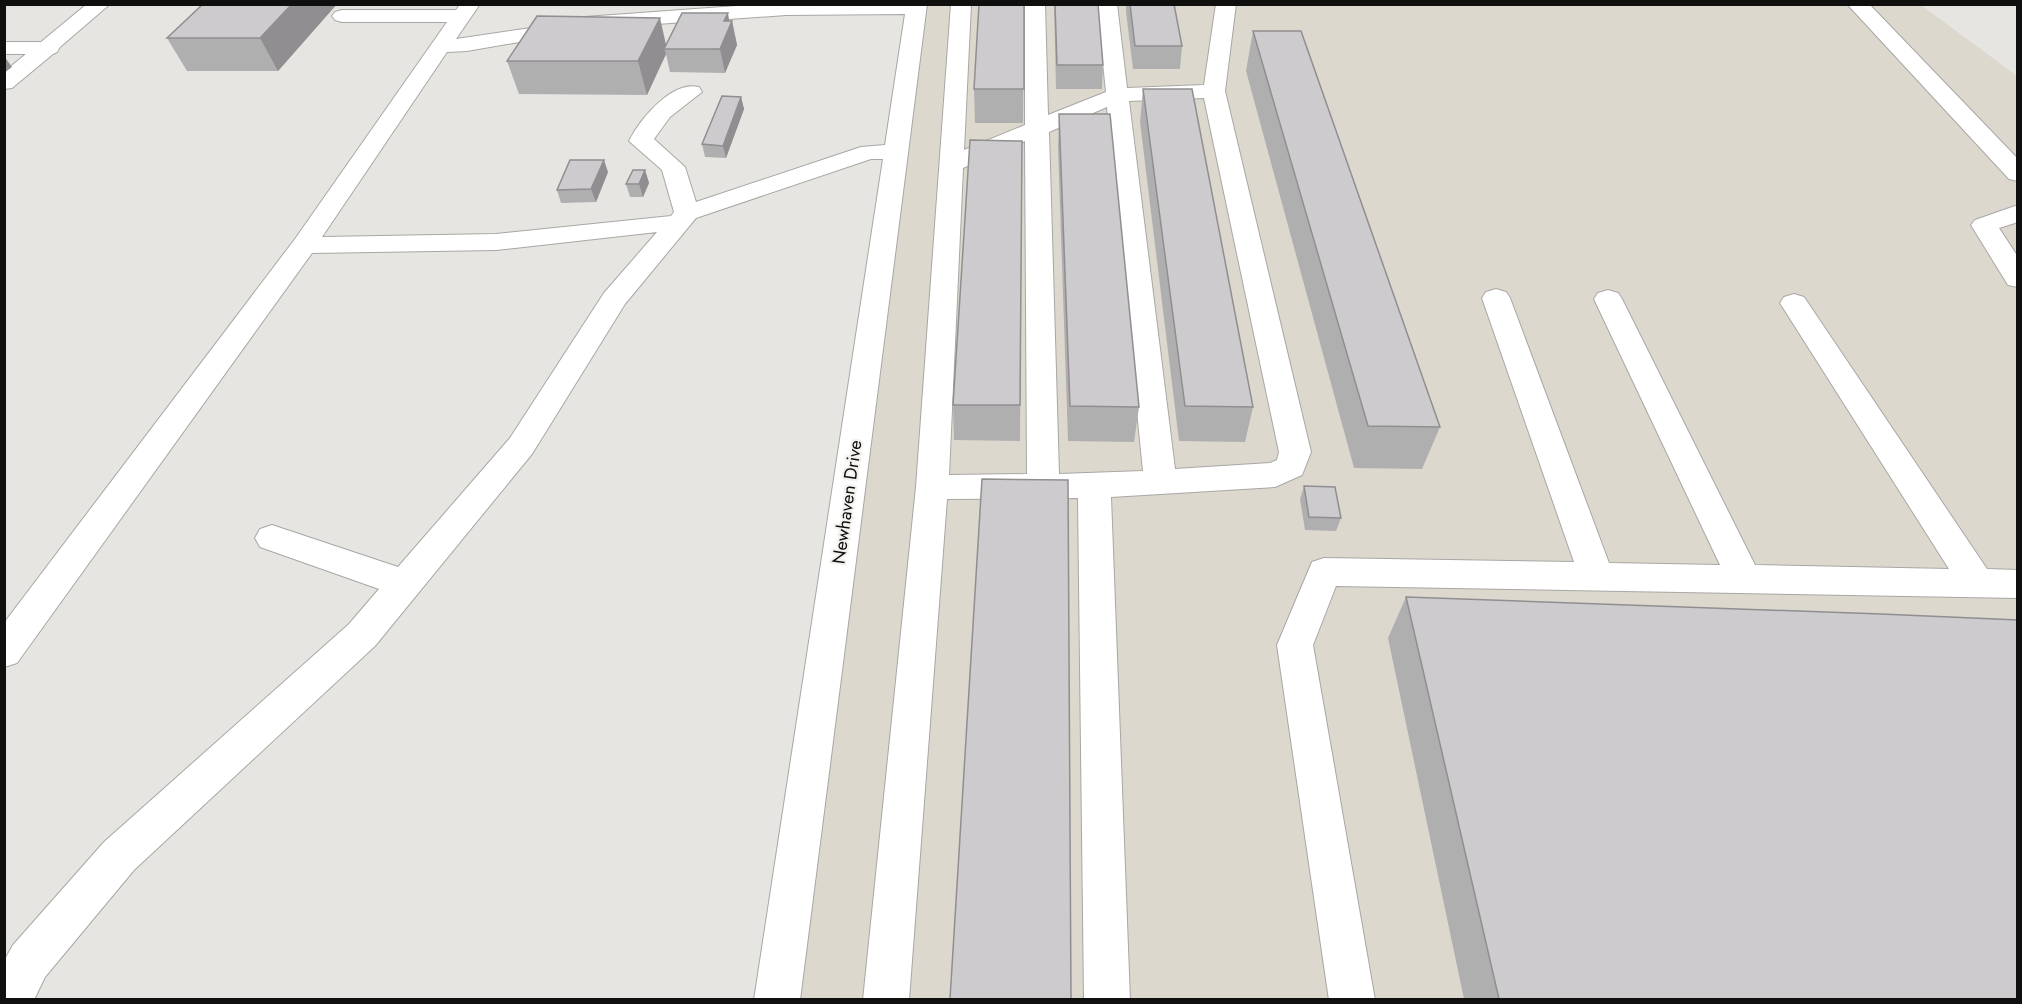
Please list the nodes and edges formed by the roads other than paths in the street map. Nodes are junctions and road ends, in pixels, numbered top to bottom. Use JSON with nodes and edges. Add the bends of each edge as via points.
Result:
{"nodes":[{"id":1,"x":100,"y":4,"type":"edge"},
{"id":2,"x":1108,"y":4,"type":"edge"},
{"id":3,"x":1226,"y":4,"type":"edge"},
{"id":4,"x":1857,"y":4,"type":"edge"},
{"id":5,"x":1087,"y":5,"type":"edge"},
{"id":6,"x":917,"y":6,"type":"edge"},
{"id":7,"x":1035,"y":6,"type":"edge"},
{"id":8,"x":968,"y":7,"type":"edge"},
{"id":9,"x":466,"y":10,"type":"edge"},
{"id":10,"x":342,"y":16,"type":"dead end"},
{"id":11,"x":442,"y":46,"type":"junction"},
{"id":12,"x":4,"y":48,"type":"edge"},
{"id":13,"x":50,"y":48,"type":"junction"},
{"id":14,"x":4,"y":83,"type":"edge"},
{"id":15,"x":1214,"y":91,"type":"junction"},
{"id":16,"x":691,"y":92,"type":"dead end"},
{"id":17,"x":1117,"y":95,"type":"junction"},
{"id":18,"x":1038,"y":128,"type":"junction"},
{"id":19,"x":896,"y":152,"type":"junction"},
{"id":20,"x":951,"y":164,"type":"junction"},
{"id":21,"x":2018,"y":174,"type":"edge"},
{"id":22,"x":2018,"y":213,"type":"edge"},
{"id":23,"x":682,"y":218,"type":"junction"},
{"id":24,"x":304,"y":245,"type":"junction"},
{"id":25,"x":2018,"y":279,"type":"edge"},
{"id":26,"x":1496,"y":298,"type":"dead end"},
{"id":27,"x":1608,"y":299,"type":"dead end"},
{"id":28,"x":1794,"y":303,"type":"dead end"},
{"id":29,"x":1160,"y":482,"type":"junction"},
{"id":30,"x":1043,"y":486,"type":"junction"},
{"id":31,"x":1094,"y":486,"type":"junction"},
{"id":32,"x":932,"y":487,"type":"junction"},
{"id":33,"x":272,"y":538,"type":"dead end"},
{"id":34,"x":1597,"y":577,"type":"junction"},
{"id":35,"x":1745,"y":580,"type":"junction"},
{"id":36,"x":405,"y":584,"type":"junction"},
{"id":37,"x":1978,"y":584,"type":"junction"},
{"id":38,"x":2018,"y":584,"type":"edge"},
{"id":39,"x":4,"y":652,"type":"edge"},
{"id":40,"x":9,"y":999,"type":"edge"},
{"id":41,"x":777,"y":999,"type":"edge"},
{"id":42,"x":886,"y":999,"type":"edge"},
{"id":43,"x":1107,"y":999,"type":"edge"},
{"id":44,"x":1352,"y":999,"type":"edge"}],
"edges":[{"from":1,"to":13,"type":"street"},
{"from":2,"to":5,"type":"street"},
{"from":2,"to":17,"type":"street"},
{"from":3,"to":15,"type":"street"},
{"from":4,"to":21,"type":"street"},
{"from":6,"to":11,"type":"street","via":[[786,9],[571,24],[510,38]]},
{"from":6,"to":19,"type":"street","name":"Newhaven Drive"},
{"from":7,"to":18,"type":"street"},
{"from":8,"to":20,"type":"street"},
{"from":9,"to":10,"type":"street"},
{"from":9,"to":11,"type":"street"},
{"from":11,"to":24,"type":"street"},
{"from":12,"to":13,"type":"street"},
{"from":13,"to":14,"type":"street"},
{"from":15,"to":17,"type":"street"},
{"from":15,"to":29,"type":"street","via":[[1295,452],[1291,467],[1275,475]]},
{"from":16,"to":23,"type":"street","via":[[667,107],[647,127],[641,141],[673,167]]},
{"from":17,"to":18,"type":"street"},
{"from":17,"to":29,"type":"street"},
{"from":18,"to":20,"type":"street"},
{"from":18,"to":30,"type":"street"},
{"from":19,"to":23,"type":"street","via":[[869,152]]},
{"from":19,"to":41,"type":"street","name":"Newhaven Drive"},
{"from":20,"to":32,"type":"street"},
{"from":22,"to":25,"type":"street","via":[[1984,225]]},
{"from":23,"to":24,"type":"street","via":[[498,242],[391,247]]},
{"from":23,"to":36,"type":"street","via":[[614,299],[521,446]]},
{"from":24,"to":39,"type":"street"},
{"from":26,"to":34,"type":"street"},
{"from":27,"to":35,"type":"street"},
{"from":28,"to":37,"type":"street"},
{"from":29,"to":31,"type":"street"},
{"from":30,"to":31,"type":"street"},
{"from":30,"to":32,"type":"street"},
{"from":31,"to":43,"type":"street"},
{"from":32,"to":42,"type":"street"},
{"from":33,"to":36,"type":"street"},
{"from":34,"to":35,"type":"street"},
{"from":34,"to":44,"type":"street","via":[[1324,572],[1295,645]]},
{"from":35,"to":37,"type":"street"},
{"from":36,"to":40,"type":"street","via":[[362,635],[119,856],[29,961]]},
{"from":37,"to":38,"type":"street"}]}
